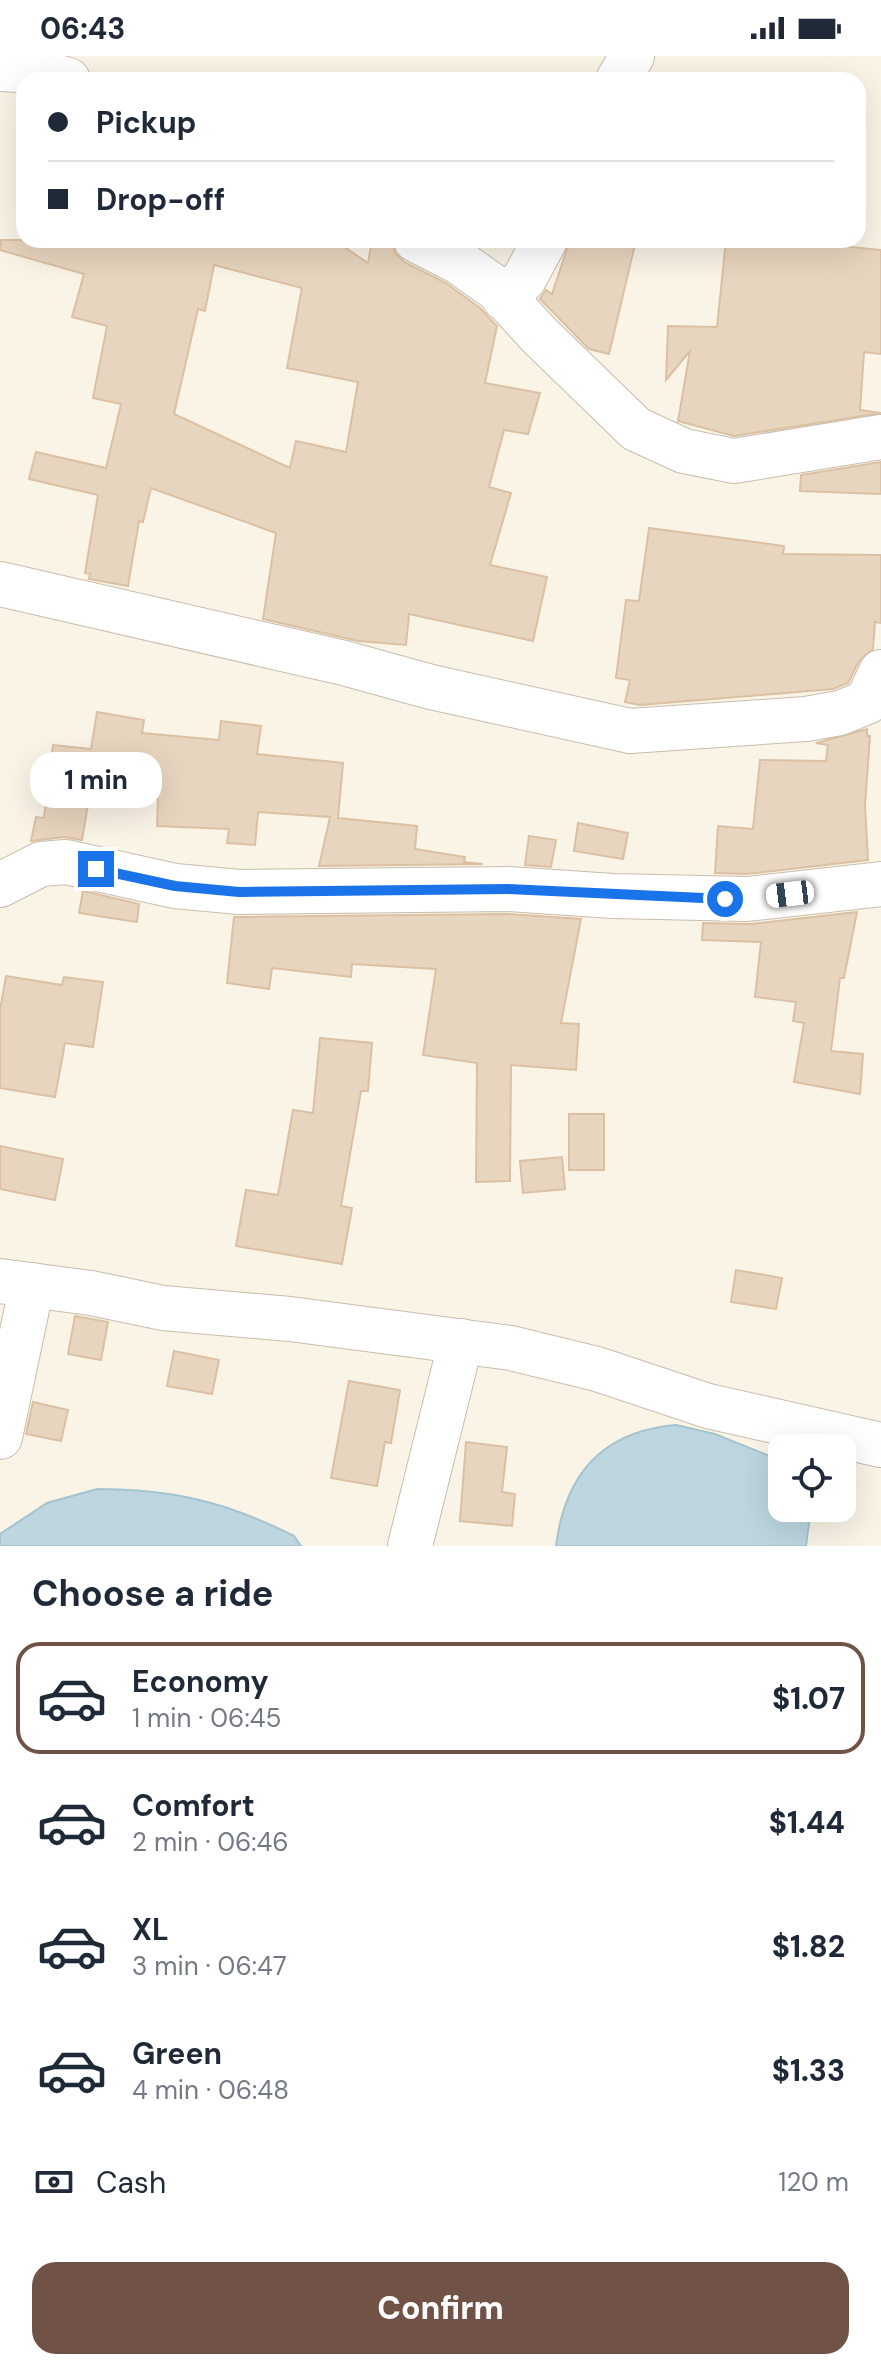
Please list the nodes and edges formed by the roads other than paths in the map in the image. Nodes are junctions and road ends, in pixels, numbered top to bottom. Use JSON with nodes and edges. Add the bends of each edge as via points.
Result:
{"nodes":[{"id":1,"x":0,"y":69,"type":"edge"},
{"id":2,"x":40,"y":72,"type":"edge"},
{"id":3,"x":432,"y":248,"type":"edge"},
{"id":4,"x":541,"y":248,"type":"edge"},
{"id":5,"x":504,"y":298,"type":"junction"},
{"id":6,"x":881,"y":437,"type":"edge"},
{"id":7,"x":0,"y":584,"type":"edge"},
{"id":8,"x":881,"y":676,"type":"edge"},
{"id":9,"x":881,"y":884,"type":"edge"},
{"id":10,"x":0,"y":885,"type":"edge"},
{"id":11,"x":16,"y":1283,"type":"edge"},
{"id":12,"x":461,"y":1341,"type":"junction"},
{"id":13,"x":0,"y":1437,"type":"edge"},
{"id":14,"x":881,"y":1445,"type":"edge"},
{"id":15,"x":410,"y":1546,"type":"edge"}],
"edges":[{"from":1,"to":2,"type":"street"},
{"from":3,"to":5,"type":"street","via":[[459,262]]},
{"from":4,"to":5,"type":"street","via":[[524,279]]},
{"from":5,"to":6,"type":"street","via":[[636,429],[684,451],[734,461]]},
{"from":7,"to":8,"type":"street","via":[[630,731],[840,713],[867,702]]},
{"from":9,"to":10,"type":"street","via":[[747,899],[508,889],[239,892],[175,886],[66,862],[41,864]]},
{"from":11,"to":12,"type":"street","via":[[163,1308]]},
{"from":11,"to":13,"type":"street"},
{"from":12,"to":14,"type":"street","via":[[597,1369],[708,1406]]},
{"from":12,"to":15,"type":"street"}]}
